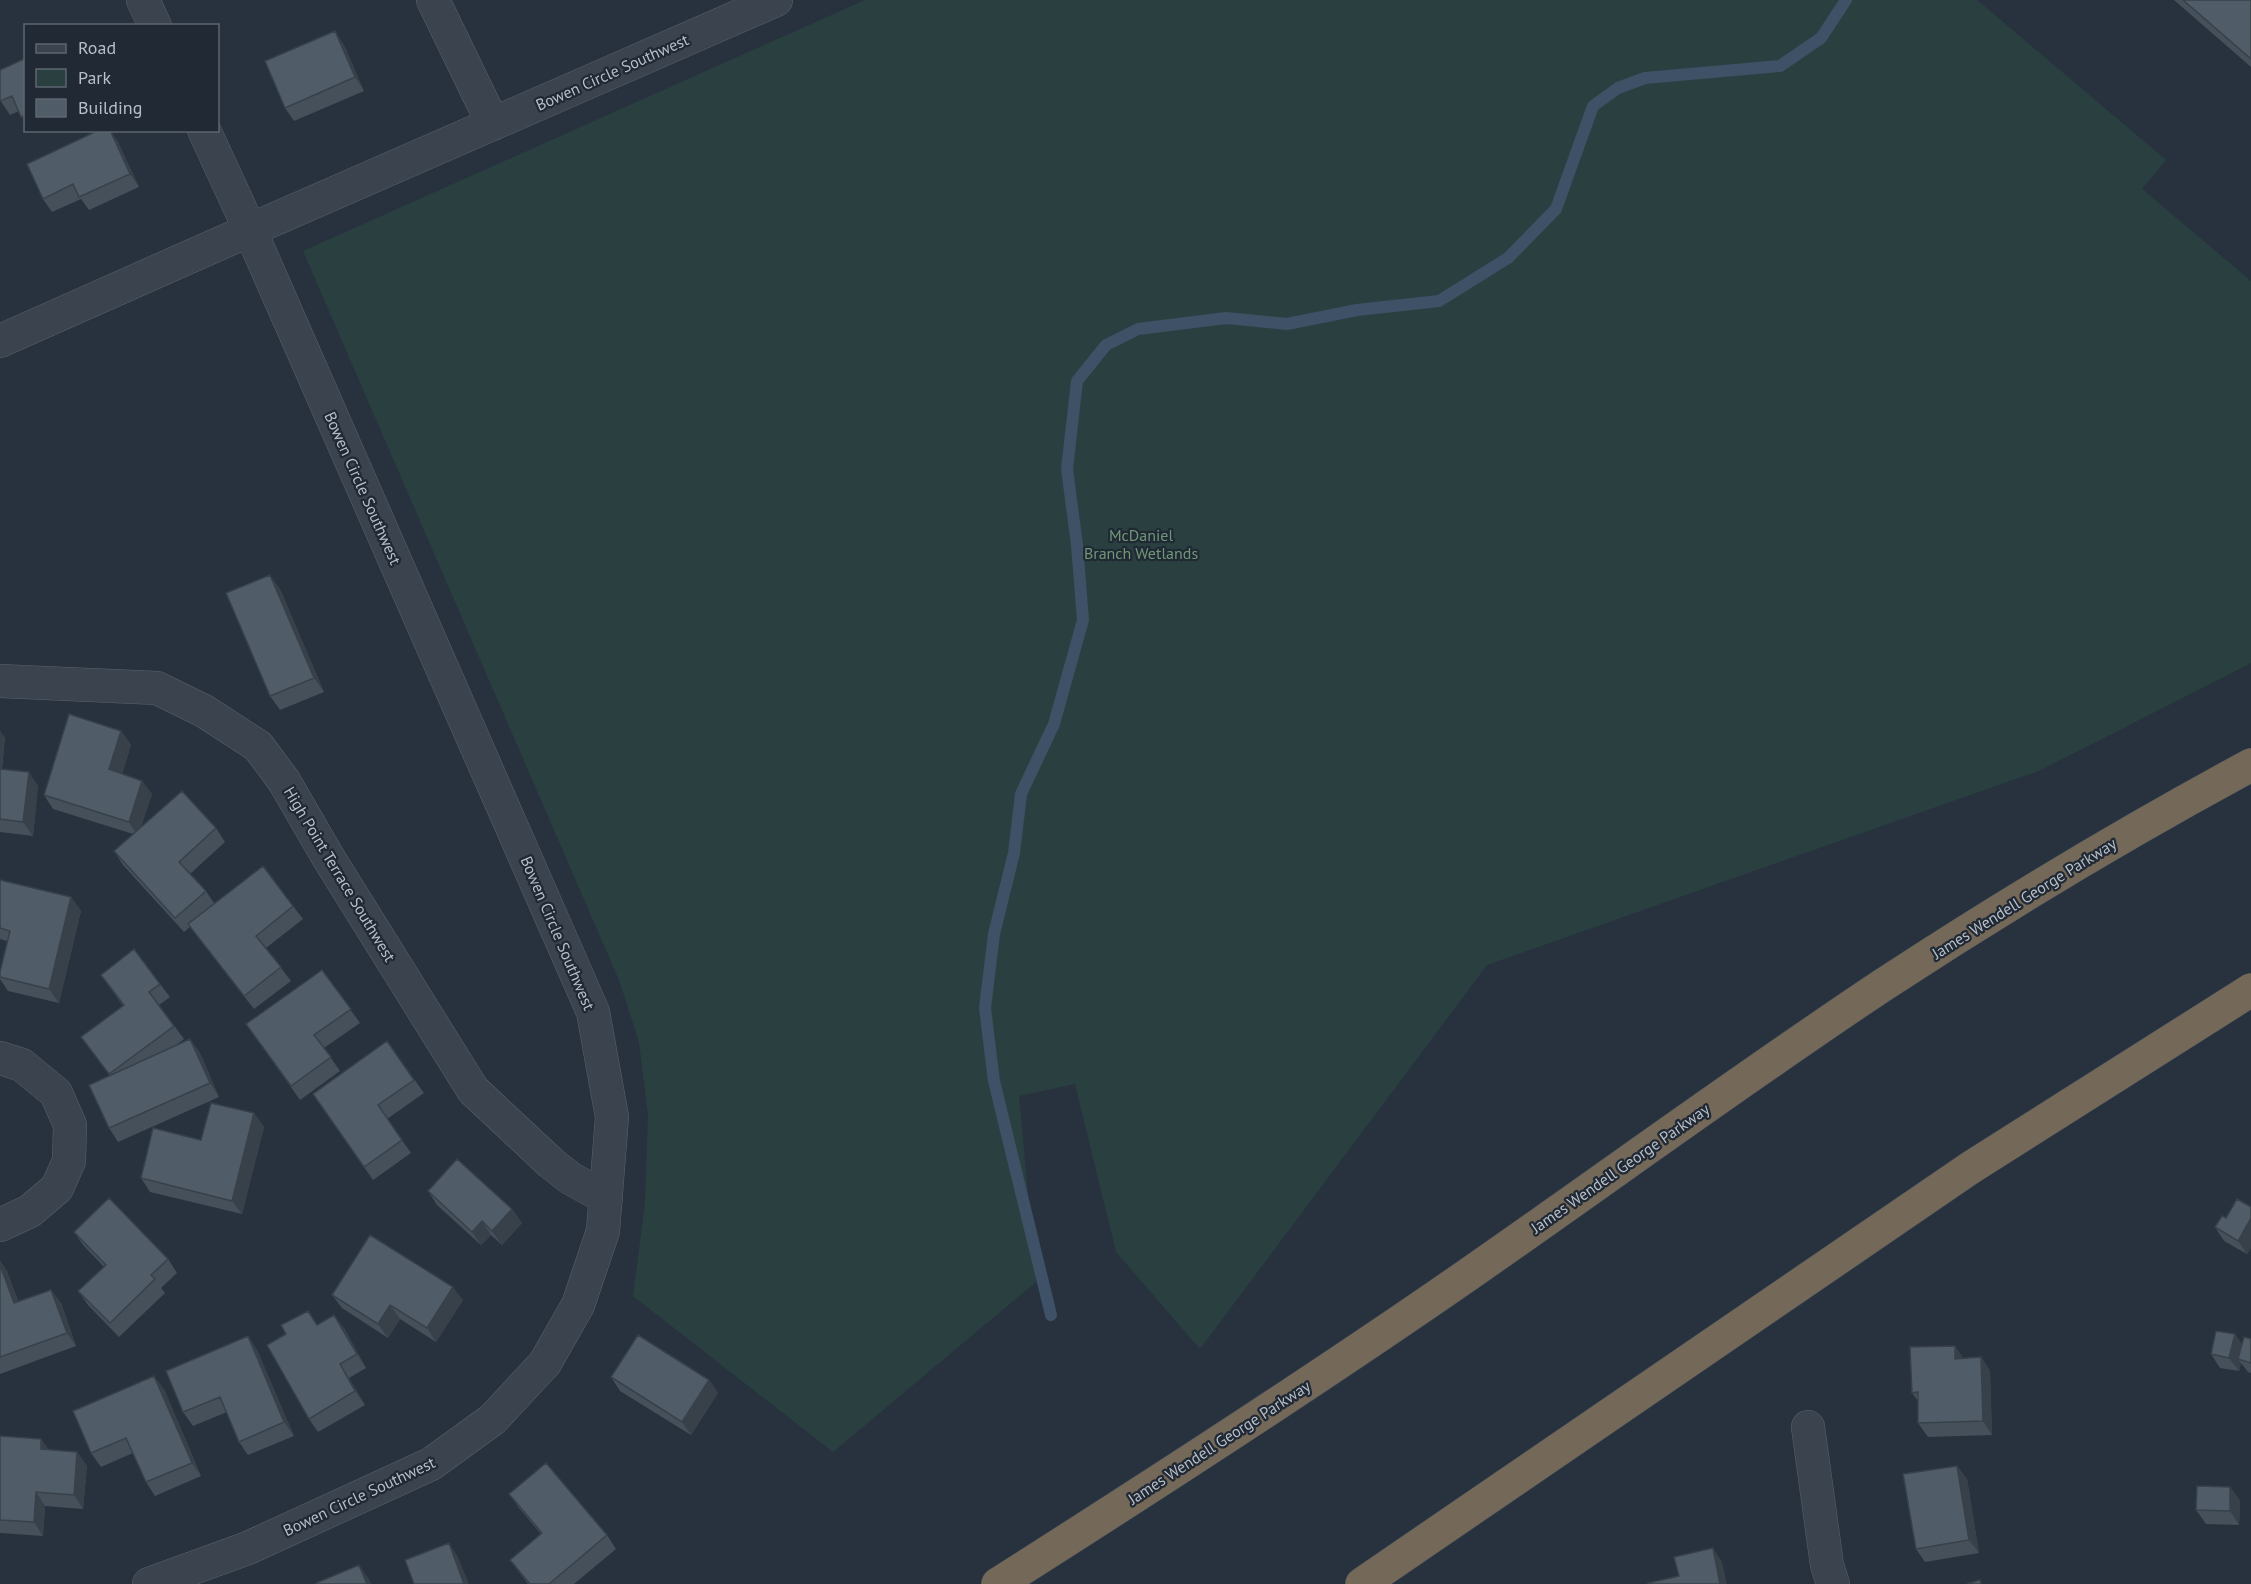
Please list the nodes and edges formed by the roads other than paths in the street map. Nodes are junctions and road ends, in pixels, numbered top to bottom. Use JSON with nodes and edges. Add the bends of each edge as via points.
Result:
{"nodes":[{"id":1,"x":143,"y":0,"type":"edge"},
{"id":2,"x":433,"y":0,"type":"edge"},
{"id":3,"x":776,"y":0,"type":"edge"},
{"id":4,"x":154,"y":24,"type":"edge"},
{"id":5,"x":493,"y":124,"type":"junction"},
{"id":6,"x":205,"y":132,"type":"edge"},
{"id":7,"x":250,"y":230,"type":"junction"},
{"id":8,"x":0,"y":341,"type":"edge"},
{"id":9,"x":0,"y":681,"type":"edge"},
{"id":10,"x":2251,"y":765,"type":"edge"},
{"id":11,"x":2251,"y":990,"type":"edge"},
{"id":12,"x":0,"y":1058,"type":"edge"},
{"id":13,"x":606,"y":1198,"type":"junction"},
{"id":14,"x":0,"y":1225,"type":"edge"},
{"id":15,"x":1808,"y":1427,"type":"dead end"},
{"id":16,"x":149,"y":1584,"type":"edge"},
{"id":17,"x":998,"y":1584,"type":"edge"},
{"id":18,"x":1362,"y":1584,"type":"edge"},
{"id":19,"x":1833,"y":1584,"type":"edge"}],
"edges":[{"from":1,"to":4,"type":"street"},
{"from":2,"to":5,"type":"street"},
{"from":3,"to":5,"type":"street","name":"Bowen Circle Southwest"},
{"from":5,"to":7,"type":"street","name":"Bowen Circle Southwest"},
{"from":6,"to":7,"type":"street","name":"Bowen Circle Southwest"},
{"from":7,"to":8,"type":"street","name":"Bowen Circle Southwest"},
{"from":7,"to":13,"type":"street","name":"Bowen Circle Southwest","via":[[593,1012],[612,1117]]},
{"from":9,"to":13,"type":"street","name":"High Point Terrace Southwest","via":[[157,687],[258,746],[284,781],[473,1089],[551,1163]]},
{"from":10,"to":17,"type":"highway","name":"James Wendell George Parkway","via":[[2060,874],[1883,985],[1225,1440]]},
{"from":11,"to":18,"type":"highway","via":[[1970,1168]]},
{"from":12,"to":14,"type":"street","via":[[22,1065],[56,1093],[70,1125],[69,1161],[57,1188],[30,1211]]},
{"from":13,"to":16,"type":"street","name":"Bowen Circle Southwest","via":[[603,1231],[578,1305],[545,1363],[493,1419],[431,1464],[248,1548]]},
{"from":15,"to":19,"type":"street"}]}
